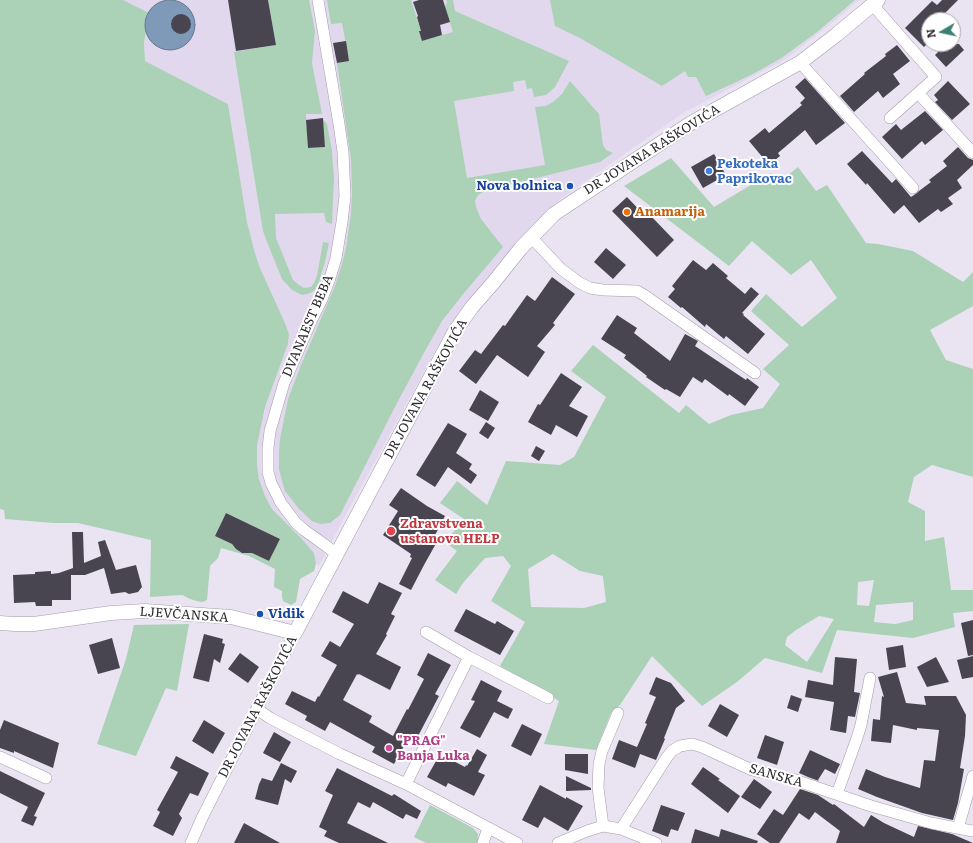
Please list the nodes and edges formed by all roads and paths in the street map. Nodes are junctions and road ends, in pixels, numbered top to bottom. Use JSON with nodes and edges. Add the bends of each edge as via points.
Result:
{"nodes":[{"id":1,"x":318,"y":0,"type":"edge"},
{"id":2,"x":876,"y":2,"type":"edge"},
{"id":3,"x":801,"y":62,"type":"junction"},
{"id":4,"x":918,"y":93,"type":"junction"},
{"id":5,"x":890,"y":118,"type":"dead end"},
{"id":6,"x":973,"y":153,"type":"edge"},
{"id":7,"x":913,"y":188,"type":"dead end"},
{"id":8,"x":531,"y":237,"type":"junction"},
{"id":9,"x":755,"y":373,"type":"dead end"},
{"id":10,"x":336,"y":554,"type":"junction"},
{"id":11,"x":0,"y":623,"type":"edge"},
{"id":12,"x":426,"y":632,"type":"dead end"},
{"id":13,"x":295,"y":633,"type":"junction"},
{"id":14,"x":469,"y":657,"type":"junction"},
{"id":15,"x":870,"y":678,"type":"dead end"},
{"id":16,"x":548,"y":698,"type":"dead end"},
{"id":17,"x":257,"y":710,"type":"junction"},
{"id":18,"x":618,"y":713,"type":"dead end"},
{"id":19,"x":0,"y":756,"type":"edge"},
{"id":20,"x":973,"y":776,"type":"edge"},
{"id":21,"x":46,"y":778,"type":"dead end"},
{"id":22,"x":406,"y":784,"type":"junction"},
{"id":23,"x":837,"y":794,"type":"junction"},
{"id":24,"x":602,"y":826,"type":"junction"},
{"id":25,"x":488,"y":828,"type":"junction"},
{"id":26,"x":958,"y":828,"type":"junction"},
{"id":27,"x":621,"y":829,"type":"junction"},
{"id":28,"x":973,"y":831,"type":"edge"},
{"id":29,"x":191,"y":843,"type":"edge"},
{"id":30,"x":483,"y":843,"type":"edge"},
{"id":31,"x":517,"y":843,"type":"edge"},
{"id":32,"x":558,"y":843,"type":"edge"},
{"id":33,"x":656,"y":843,"type":"edge"}],
"edges":[{"from":1,"to":10,"type":"street","name":"DVANAEST BEBA","via":[[339,124],[344,174],[342,222],[330,278],[284,384],[270,431],[268,472],[281,503],[296,523]]},
{"from":2,"to":3,"type":"street","name":"DR JOVANA RAŠKOVIĆA"},
{"from":2,"to":4,"type":"street","via":[[878,11],[936,77]]},
{"from":3,"to":7,"type":"street"},
{"from":3,"to":8,"type":"street","name":"DR JOVANA RAŠKOVIĆA","via":[[659,144],[554,214]]},
{"from":4,"to":5,"type":"street"},
{"from":4,"to":6,"type":"street"},
{"from":8,"to":9,"type":"street","via":[[561,269],[580,283],[590,288],[637,291],[644,294]]},
{"from":8,"to":10,"type":"street","name":"DR JOVANA RAŠKOVIĆA","via":[[455,331]]},
{"from":10,"to":13,"type":"street","name":"DR JOVANA RAŠKOVIĆA"},
{"from":11,"to":13,"type":"street","name":"LJEVČANSKA","via":[[34,624],[145,610],[231,617]]},
{"from":12,"to":14,"type":"street"},
{"from":13,"to":17,"type":"street","name":"DR JOVANA RAŠKOVIĆA"},
{"from":14,"to":16,"type":"street"},
{"from":14,"to":22,"type":"street"},
{"from":15,"to":23,"type":"street","via":[[861,725]]},
{"from":17,"to":22,"type":"street","via":[[340,754]]},
{"from":17,"to":29,"type":"street","name":"DR JOVANA RAŠKOVIĆA"},
{"from":18,"to":24,"type":"street","via":[[599,764],[598,788]]},
{"from":19,"to":21,"type":"street"},
{"from":20,"to":26,"type":"street"},
{"from":22,"to":25,"type":"street"},
{"from":23,"to":26,"type":"street","name":"SANSKA","via":[[931,823]]},
{"from":23,"to":27,"type":"street","name":"SANSKA","via":[[792,779],[752,770],[692,744],[676,748],[667,757]]},
{"from":24,"to":27,"type":"street"},
{"from":24,"to":32,"type":"street"},
{"from":25,"to":30,"type":"street"},
{"from":25,"to":31,"type":"street"},
{"from":26,"to":28,"type":"street","name":"SANSKA"},
{"from":27,"to":33,"type":"street"}]}
